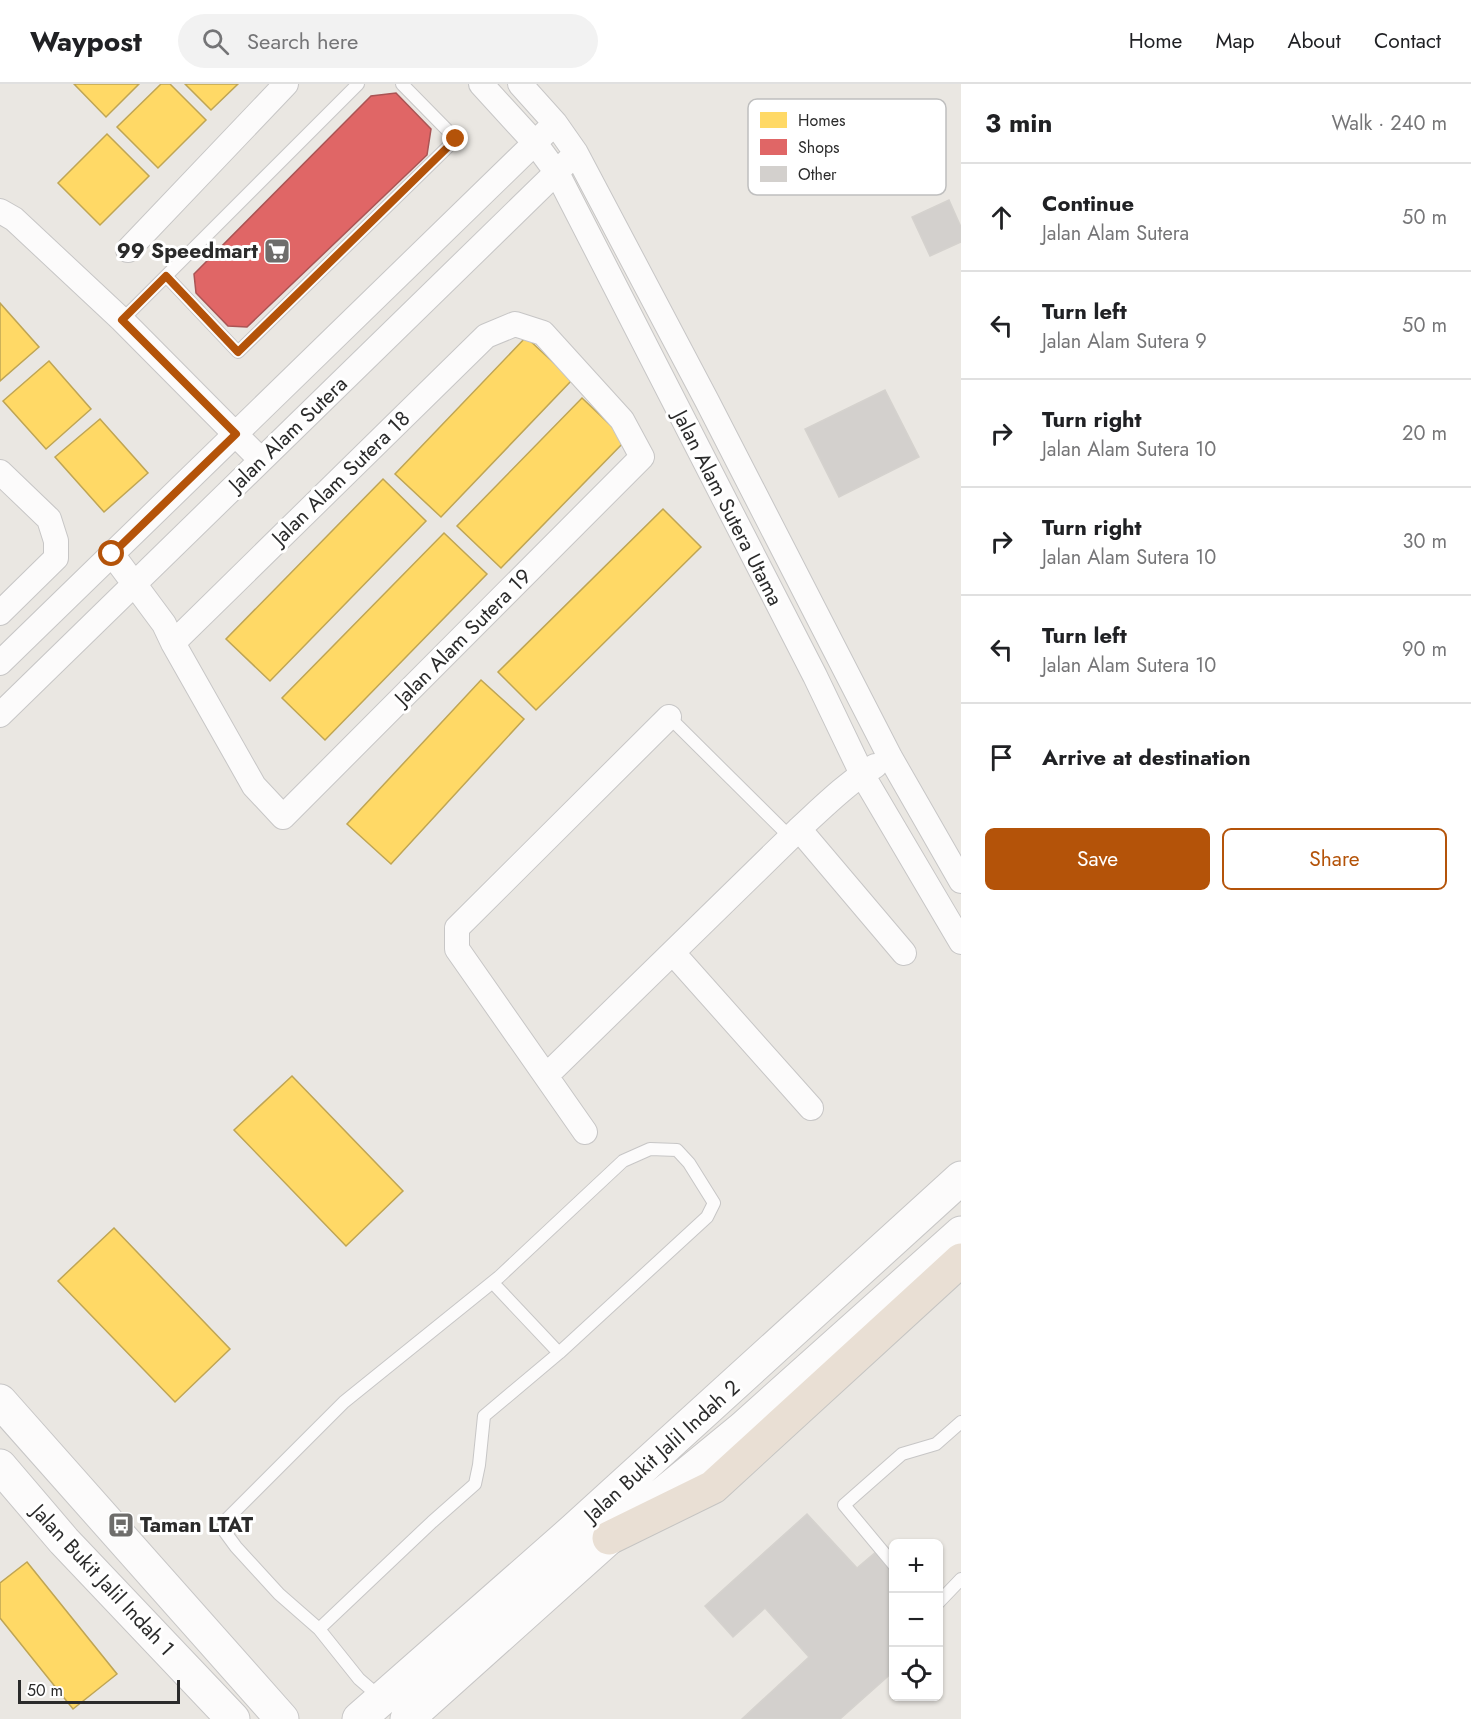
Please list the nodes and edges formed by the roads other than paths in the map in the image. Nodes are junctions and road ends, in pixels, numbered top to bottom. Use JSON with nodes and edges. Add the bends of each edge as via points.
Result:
{"nodes":[{"id":1,"x":286,"y":84,"type":"edge"},
{"id":2,"x":358,"y":84,"type":"edge"},
{"id":3,"x":402,"y":84,"type":"edge"},
{"id":4,"x":482,"y":84,"type":"edge"},
{"id":5,"x":520,"y":84,"type":"edge"},
{"id":6,"x":555,"y":123,"type":"junction"},
{"id":7,"x":535,"y":142,"type":"junction"},
{"id":8,"x":576,"y":153,"type":"junction"},
{"id":9,"x":557,"y":173,"type":"junction"},
{"id":10,"x":0,"y":212,"type":"edge"},
{"id":11,"x":128,"y":250,"type":"dead end"},
{"id":12,"x":166,"y":276,"type":"junction"},
{"id":13,"x":122,"y":320,"type":"junction"},
{"id":14,"x":236,"y":434,"type":"junction"},
{"id":15,"x":642,"y":457,"type":"joint"},
{"id":16,"x":261,"y":460,"type":"junction"},
{"id":17,"x":0,"y":471,"type":"edge"},
{"id":18,"x":112,"y":554,"type":"junction"},
{"id":19,"x":135,"y":584,"type":"junction"},
{"id":20,"x":0,"y":613,"type":"edge"},
{"id":21,"x":173,"y":643,"type":"junction"},
{"id":22,"x":0,"y":663,"type":"edge"},
{"id":23,"x":0,"y":715,"type":"edge"},
{"id":24,"x":669,"y":717,"type":"joint"},
{"id":25,"x":890,"y":757,"type":"junction"},
{"id":26,"x":862,"y":774,"type":"junction"},
{"id":27,"x":932,"y":828,"type":"junction"},
{"id":28,"x":794,"y":833,"type":"junction"},
{"id":29,"x":903,"y":842,"type":"junction"},
{"id":30,"x":961,"y":881,"type":"edge"},
{"id":31,"x":961,"y":942,"type":"edge"},
{"id":32,"x":904,"y":952,"type":"dead end"},
{"id":33,"x":673,"y":953,"type":"junction"},
{"id":34,"x":546,"y":1076,"type":"junction"},
{"id":35,"x":811,"y":1108,"type":"dead end"},
{"id":36,"x":585,"y":1132,"type":"dead end"},
{"id":37,"x":961,"y":1178,"type":"edge"},
{"id":38,"x":961,"y":1233,"type":"edge"},
{"id":39,"x":961,"y":1260,"type":"edge"},
{"id":40,"x":493,"y":1283,"type":"junction"},
{"id":41,"x":559,"y":1353,"type":"junction"},
{"id":42,"x":4,"y":1411,"type":"edge"},
{"id":43,"x":961,"y":1422,"type":"edge"},
{"id":44,"x":0,"y":1466,"type":"edge"},
{"id":45,"x":609,"y":1538,"type":"junction"},
{"id":46,"x":889,"y":1559,"type":"edge"},
{"id":47,"x":961,"y":1579,"type":"edge"},
{"id":48,"x":943,"y":1599,"type":"edge"},
{"id":49,"x":319,"y":1629,"type":"junction"},
{"id":50,"x":370,"y":1709,"type":"edge"},
{"id":51,"x":233,"y":1719,"type":"edge"},
{"id":52,"x":282,"y":1719,"type":"edge"},
{"id":53,"x":407,"y":1719,"type":"edge"}],
"edges":[{"from":1,"to":11,"type":"street"},
{"from":2,"to":12,"type":"lane"},
{"from":3,"to":12,"type":"lane","via":[[456,139],[238,352]]},
{"from":4,"to":7,"type":"street","name":"Jalan Alam Sutera Utama"},
{"from":5,"to":6,"type":"street","name":"Jalan Alam Sutera Utama"},
{"from":6,"to":7,"type":"street","name":"Jalan Alam Sutera"},
{"from":6,"to":8,"type":"street","name":"Jalan Alam Sutera Utama"},
{"from":7,"to":9,"type":"street","name":"Jalan Alam Sutera Utama"},
{"from":7,"to":14,"type":"street","name":"Jalan Alam Sutera"},
{"from":8,"to":9,"type":"street","name":"Jalan Alam Sutera"},
{"from":8,"to":25,"type":"street","name":"Jalan Alam Sutera Utama"},
{"from":9,"to":16,"type":"street","name":"Jalan Alam Sutera"},
{"from":9,"to":26,"type":"street","name":"Jalan Alam Sutera Utama"},
{"from":10,"to":13,"type":"street","via":[[14,219]]},
{"from":12,"to":13,"type":"lane"},
{"from":13,"to":14,"type":"street"},
{"from":14,"to":16,"type":"street"},
{"from":14,"to":18,"type":"street","name":"Jalan Alam Sutera"},
{"from":15,"to":21,"type":"street","name":"Jalan Alam Sutera 18","via":[[622,420],[543,333],[515,324],[486,336]]},
{"from":15,"to":21,"type":"street","name":"Jalan Alam Sutera 19","via":[[283,817],[254,786]]},
{"from":16,"to":19,"type":"street","name":"Jalan Alam Sutera"},
{"from":17,"to":20,"type":"street","via":[[49,519],[56,541],[56,558]]},
{"from":18,"to":19,"type":"street"},
{"from":18,"to":22,"type":"street","name":"Jalan Alam Sutera"},
{"from":19,"to":21,"type":"street"},
{"from":19,"to":23,"type":"street","name":"Jalan Alam Sutera"},
{"from":24,"to":28,"type":"lane"},
{"from":24,"to":34,"type":"street","via":[[457,928],[457,949]]},
{"from":25,"to":26,"type":"street"},
{"from":25,"to":27,"type":"street","name":"Jalan Alam Sutera Utama"},
{"from":26,"to":28,"type":"street"},
{"from":26,"to":29,"type":"street","name":"Jalan Alam Sutera Utama"},
{"from":27,"to":29,"type":"street"},
{"from":27,"to":30,"type":"street","name":"Jalan Alam Sutera Utama"},
{"from":28,"to":32,"type":"street"},
{"from":28,"to":33,"type":"street"},
{"from":29,"to":31,"type":"street","name":"Jalan Alam Sutera Utama"},
{"from":33,"to":34,"type":"street"},
{"from":33,"to":35,"type":"street"},
{"from":34,"to":36,"type":"street"},
{"from":37,"to":50,"type":"street","name":"Jalan Bukit Jalil Indah 2","via":[[575,1529]]},
{"from":38,"to":45,"type":"street","name":"Jalan Bukit Jalil Indah 2","via":[[743,1428]]},
{"from":39,"to":45,"type":"highway","via":[[713,1487]]},
{"from":40,"to":41,"type":"lane"},
{"from":40,"to":41,"type":"lane","via":[[623,1161],[650,1149],[677,1150],[714,1203],[707,1217]]},
{"from":40,"to":49,"type":"lane","via":[[344,1401],[224,1522],[225,1532],[236,1547],[279,1594]]},
{"from":41,"to":49,"type":"lane","via":[[484,1416],[475,1484]]},
{"from":42,"to":52,"type":"street","name":"Jalan Bukit Jalil Indah 1"},
{"from":43,"to":46,"type":"lane","via":[[936,1444],[902,1454],[844,1505]]},
{"from":44,"to":51,"type":"street","name":"Jalan Bukit Jalil Indah 1","via":[[64,1541]]},
{"from":45,"to":53,"type":"street","name":"Jalan Bukit Jalil Indah 2"},
{"from":47,"to":48,"type":"lane"},
{"from":49,"to":50,"type":"lane","via":[[359,1679]]}]}
